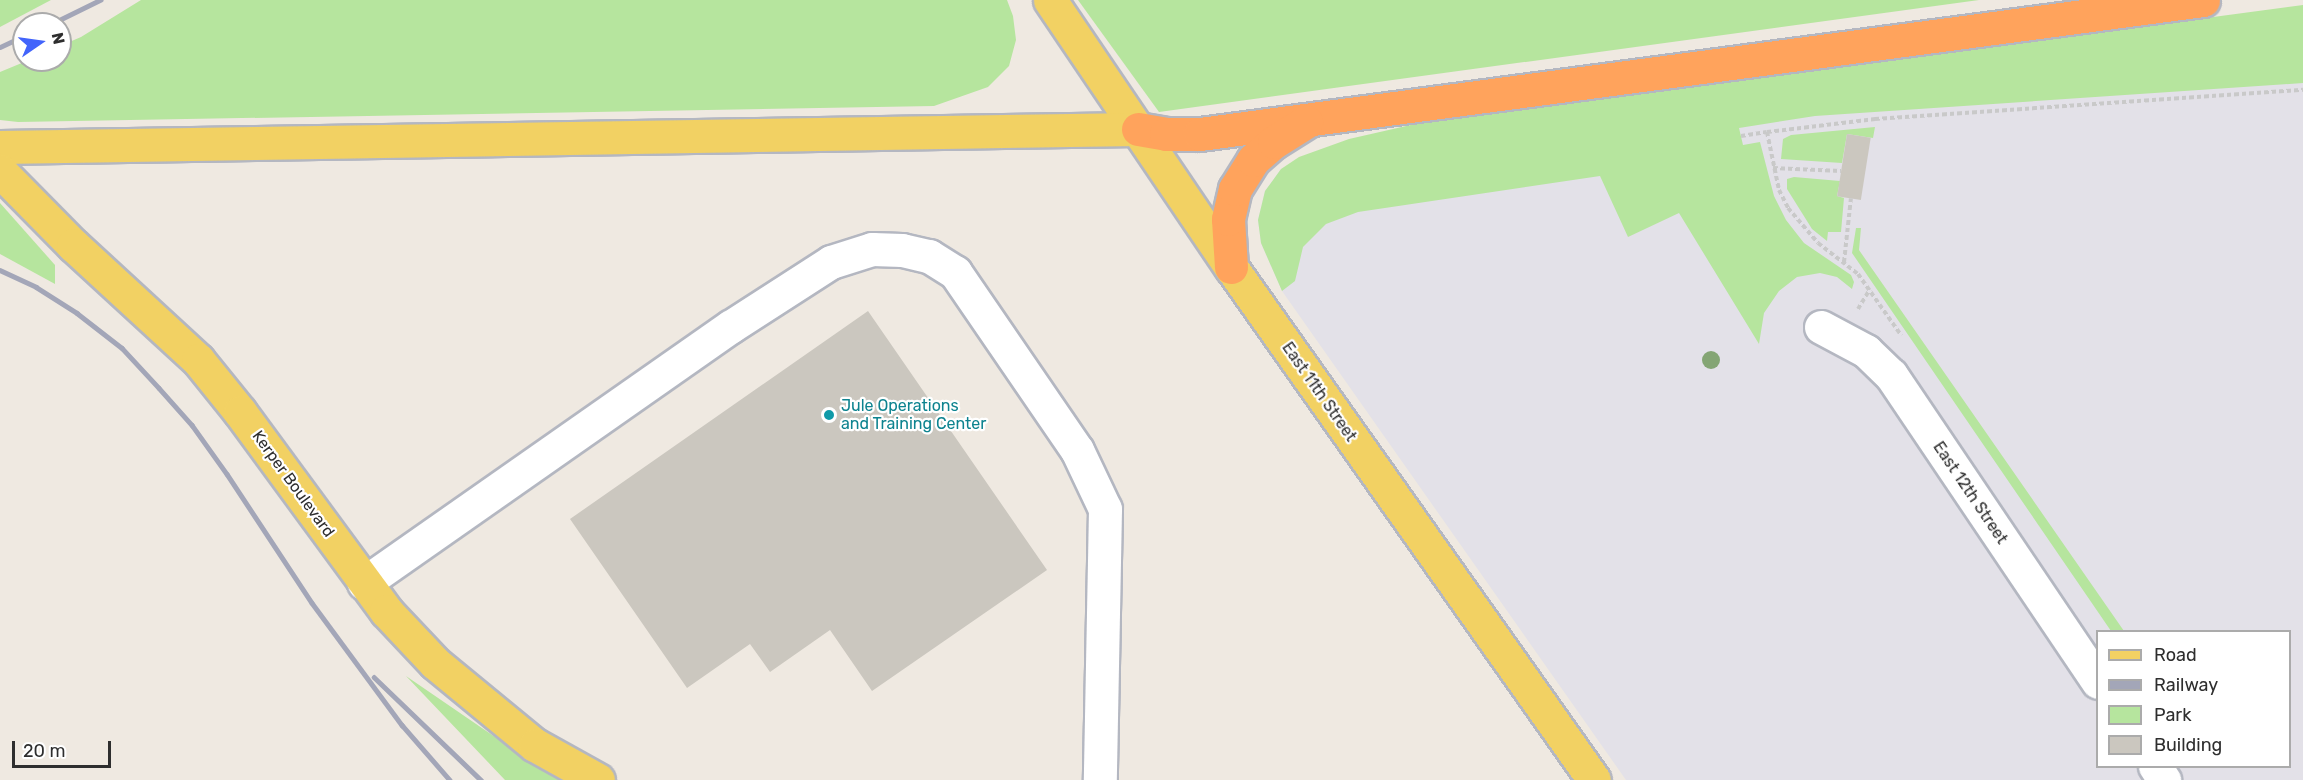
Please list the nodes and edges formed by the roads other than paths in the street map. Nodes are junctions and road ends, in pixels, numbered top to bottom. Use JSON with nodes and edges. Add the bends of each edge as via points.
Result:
{"nodes":[{"id":1,"x":1050,"y":0,"type":"edge"},
{"id":2,"x":2203,"y":0,"type":"edge"},
{"id":3,"x":1316,"y":117,"type":"junction"},
{"id":4,"x":1138,"y":129,"type":"junction"},
{"id":5,"x":0,"y":147,"type":"edge"},
{"id":6,"x":0,"y":171,"type":"edge"},
{"id":7,"x":1231,"y":267,"type":"junction"},
{"id":8,"x":1821,"y":327,"type":"dead end"},
{"id":9,"x":364,"y":583,"type":"junction"},
{"id":10,"x":2096,"y":681,"type":"edge"},
{"id":11,"x":598,"y":780,"type":"edge"},
{"id":12,"x":1100,"y":780,"type":"edge"},
{"id":13,"x":1594,"y":780,"type":"edge"}],
"edges":[{"from":1,"to":4,"type":"main road","name":"East 11th Street"},
{"from":2,"to":3,"type":"highway"},
{"from":3,"to":4,"type":"highway","via":[[1200,134]]},
{"from":3,"to":7,"type":"highway","via":[[1253,160],[1235,189],[1228,219]]},
{"from":4,"to":5,"type":"main road"},
{"from":4,"to":7,"type":"main road","name":"East 11th Street"},
{"from":6,"to":9,"type":"main road","name":"Kerper Boulevard","via":[[73,245],[198,360]]},
{"from":7,"to":13,"type":"main road","name":"East 11th Street"},
{"from":8,"to":10,"type":"street","name":"East 12th Street","via":[[1866,351],[1891,375]]},
{"from":9,"to":11,"type":"main road","name":"Kerper Boulevard","via":[[435,663],[483,704],[536,745]]},
{"from":9,"to":12,"type":"street","via":[[730,327],[831,262],[872,249],[929,256],[955,272],[1077,450],[1106,509]]}]}
